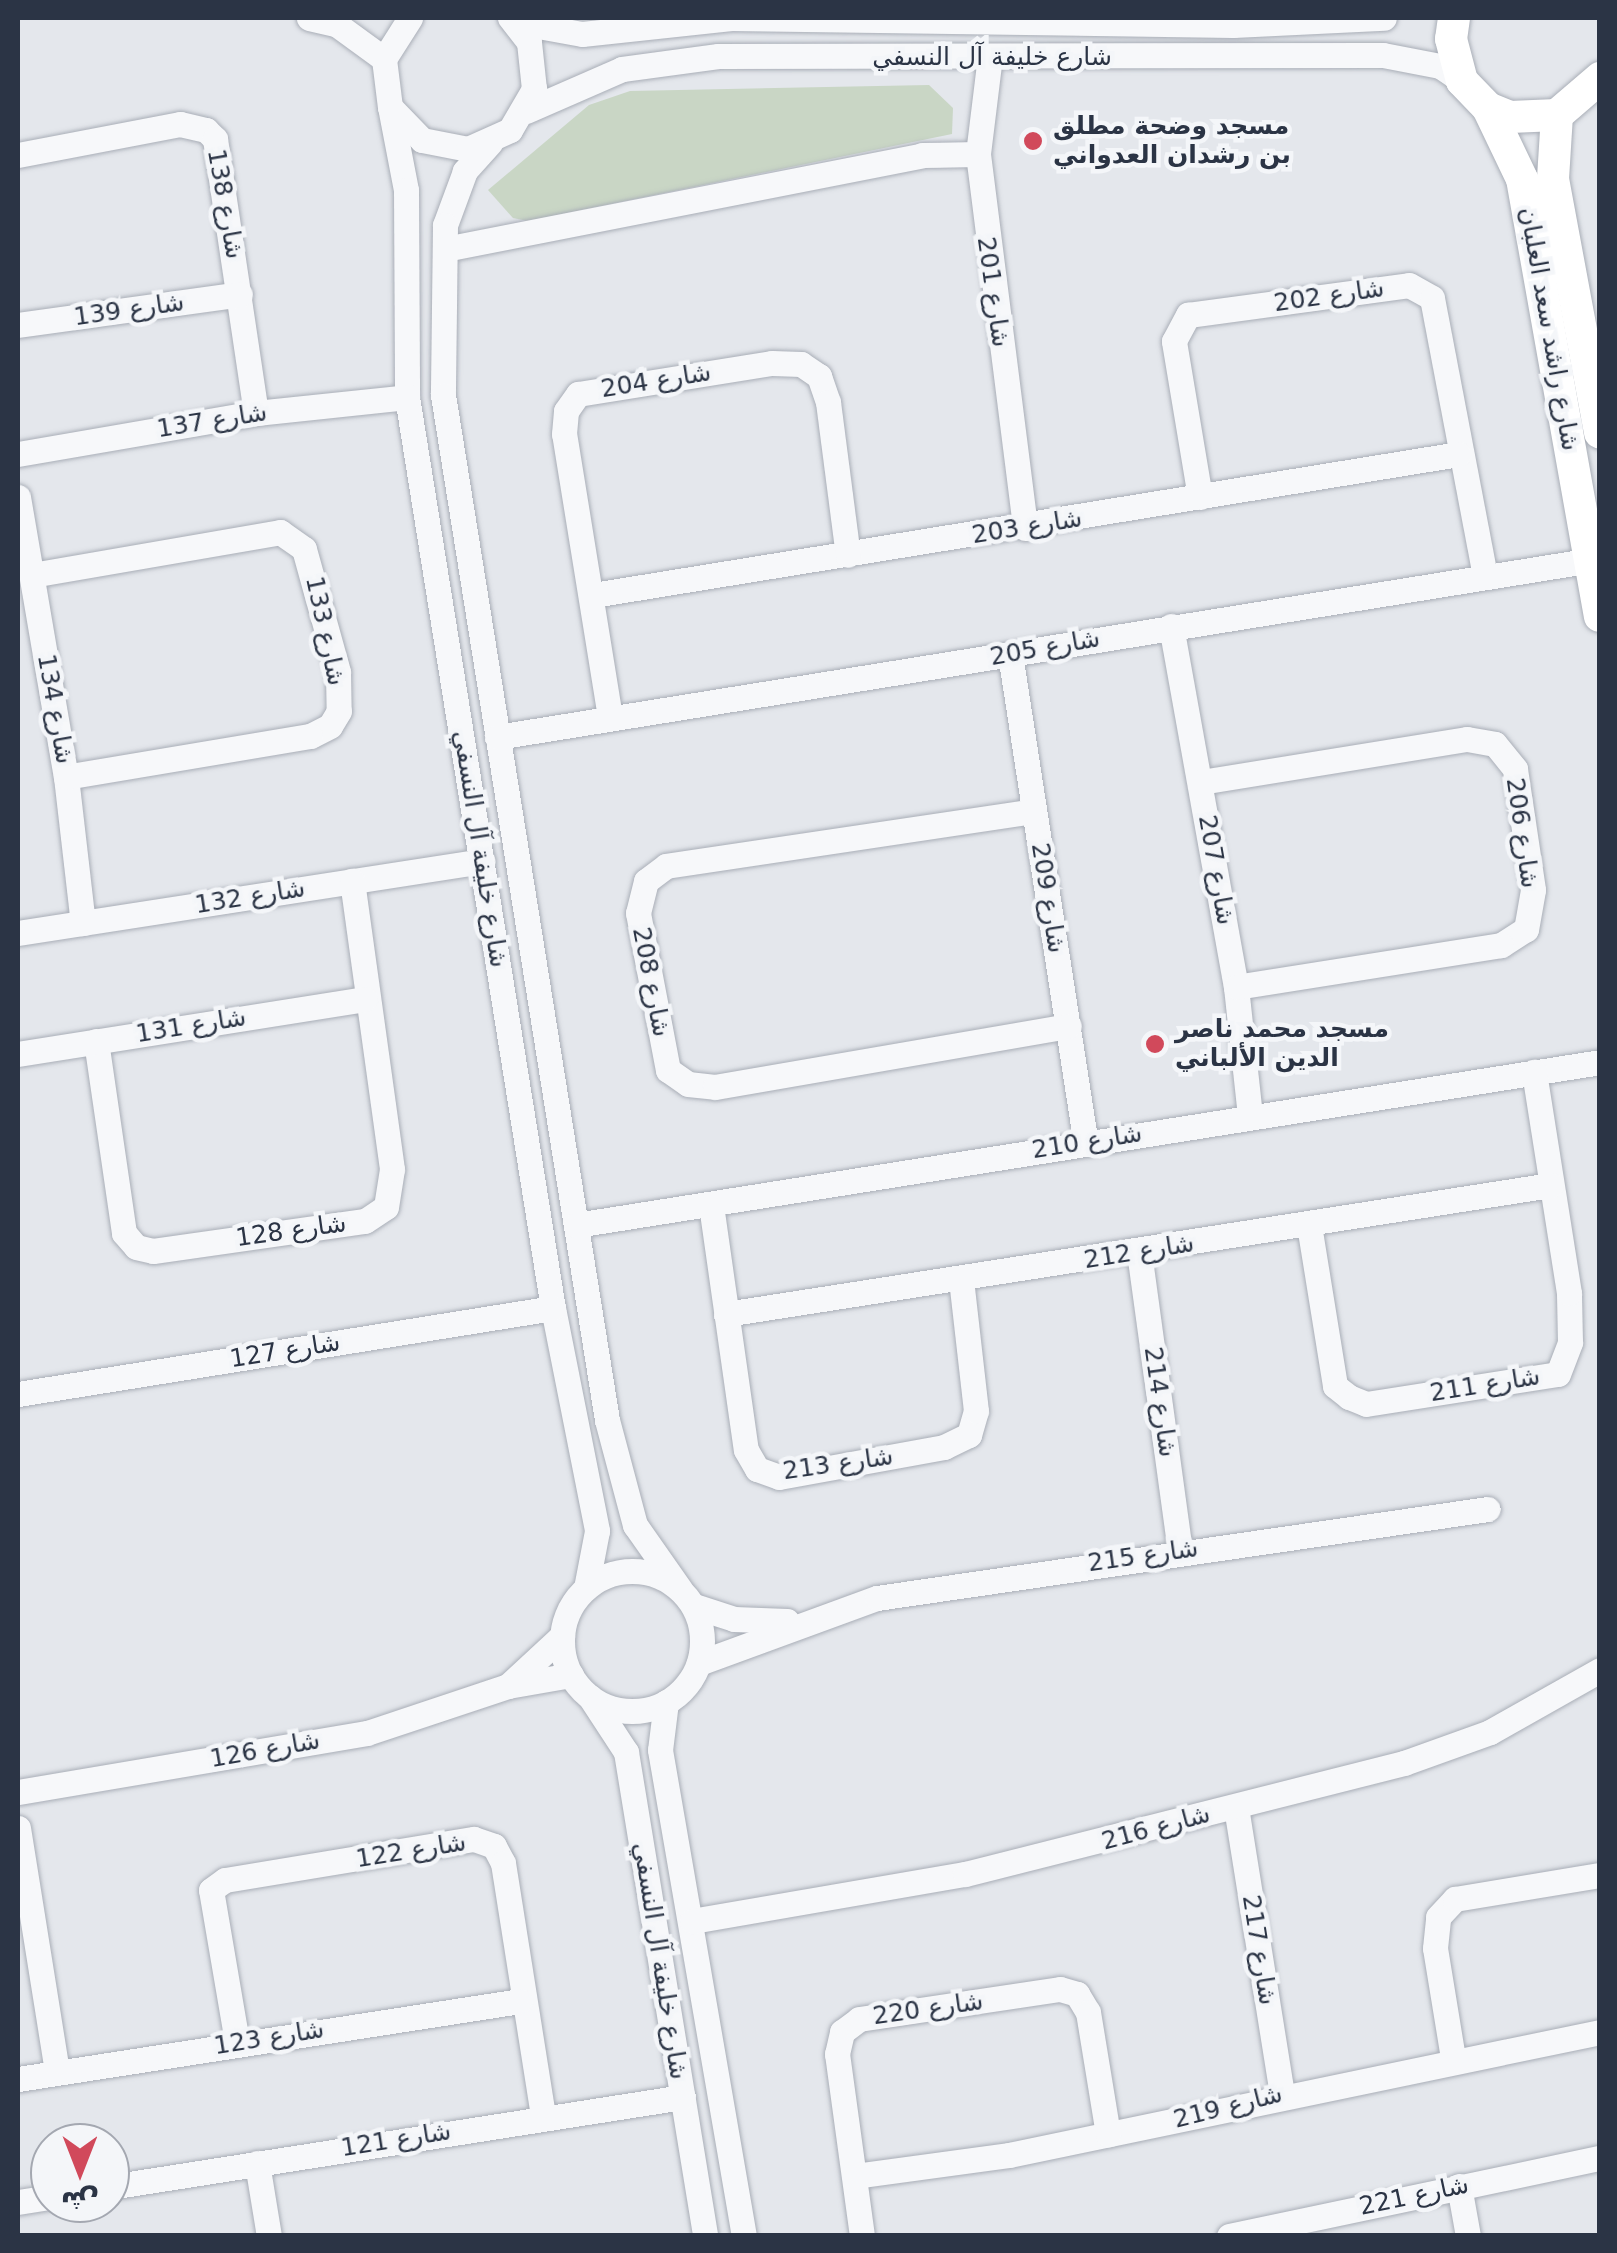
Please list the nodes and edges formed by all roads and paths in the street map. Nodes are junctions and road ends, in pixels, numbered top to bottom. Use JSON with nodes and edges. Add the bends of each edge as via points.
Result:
{"nodes":[{"id":1,"x":309,"y":18,"type":"edge"},
{"id":2,"x":410,"y":18,"type":"edge"},
{"id":3,"x":1384,"y":18,"type":"edge"},
{"id":4,"x":1454,"y":18,"type":"edge"},
{"id":5,"x":513,"y":20,"type":"edge"},
{"id":6,"x":1199,"y":25,"type":"junction"},
{"id":7,"x":1233,"y":25,"type":"junction"},
{"id":8,"x":990,"y":56,"type":"junction"},
{"id":9,"x":384,"y":59,"type":"junction"},
{"id":10,"x":1195,"y":59,"type":"junction"},
{"id":11,"x":1233,"y":59,"type":"junction"},
{"id":12,"x":1462,"y":82,"type":"junction"},
{"id":13,"x":1596,"y":88,"type":"edge"},
{"id":14,"x":390,"y":106,"type":"junction"},
{"id":15,"x":1488,"y":108,"type":"junction"},
{"id":16,"x":526,"y":111,"type":"junction"},
{"id":17,"x":1558,"y":115,"type":"junction"},
{"id":18,"x":490,"y":143,"type":"junction"},
{"id":19,"x":978,"y":154,"type":"junction"},
{"id":20,"x":18,"y":155,"type":"edge"},
{"id":21,"x":445,"y":249,"type":"junction"},
{"id":22,"x":240,"y":294,"type":"junction"},
{"id":23,"x":18,"y":325,"type":"edge"},
{"id":24,"x":407,"y":397,"type":"junction"},
{"id":25,"x":256,"y":413,"type":"junction"},
{"id":26,"x":1600,"y":432,"type":"edge"},
{"id":27,"x":18,"y":454,"type":"edge"},
{"id":28,"x":1459,"y":454,"type":"junction"},
{"id":29,"x":1200,"y":497,"type":"junction"},
{"id":30,"x":18,"y":498,"type":"edge"},
{"id":31,"x":461,"y":506,"type":"junction"},
{"id":32,"x":426,"y":512,"type":"junction"},
{"id":33,"x":1025,"y":528,"type":"junction"},
{"id":34,"x":848,"y":556,"type":"junction"},
{"id":35,"x":1592,"y":560,"type":"junction"},
{"id":36,"x":1485,"y":574,"type":"junction"},
{"id":37,"x":32,"y":575,"type":"junction"},
{"id":38,"x":594,"y":594,"type":"junction"},
{"id":39,"x":1600,"y":616,"type":"edge"},
{"id":40,"x":1172,"y":626,"type":"junction"},
{"id":41,"x":1010,"y":654,"type":"junction"},
{"id":42,"x":610,"y":717,"type":"junction"},
{"id":43,"x":497,"y":737,"type":"junction"},
{"id":44,"x":66,"y":777,"type":"junction"},
{"id":45,"x":1200,"y":782,"type":"junction"},
{"id":46,"x":1034,"y":811,"type":"junction"},
{"id":47,"x":482,"y":860,"type":"junction"},
{"id":48,"x":352,"y":881,"type":"junction"},
{"id":49,"x":83,"y":923,"type":"junction"},
{"id":50,"x":18,"y":933,"type":"edge"},
{"id":51,"x":1236,"y":987,"type":"junction"},
{"id":52,"x":365,"y":999,"type":"junction"},
{"id":53,"x":1069,"y":1026,"type":"junction"},
{"id":54,"x":96,"y":1041,"type":"junction"},
{"id":55,"x":547,"y":1047,"type":"junction"},
{"id":56,"x":512,"y":1052,"type":"junction"},
{"id":57,"x":18,"y":1054,"type":"edge"},
{"id":58,"x":1600,"y":1062,"type":"edge"},
{"id":59,"x":1534,"y":1072,"type":"junction"},
{"id":60,"x":1250,"y":1116,"type":"junction"},
{"id":61,"x":1085,"y":1142,"type":"junction"},
{"id":62,"x":1551,"y":1186,"type":"junction"},
{"id":63,"x":711,"y":1204,"type":"junction"},
{"id":64,"x":576,"y":1224,"type":"junction"},
{"id":65,"x":1310,"y":1224,"type":"junction"},
{"id":66,"x":1139,"y":1252,"type":"junction"},
{"id":67,"x":961,"y":1280,"type":"junction"},
{"id":68,"x":553,"y":1308,"type":"junction"},
{"id":69,"x":726,"y":1314,"type":"junction"},
{"id":70,"x":18,"y":1394,"type":"edge"},
{"id":71,"x":1488,"y":1508,"type":"dead end"},
{"id":72,"x":1180,"y":1551,"type":"junction"},
{"id":73,"x":586,"y":1588,"type":"junction"},
{"id":74,"x":687,"y":1598,"type":"junction"},
{"id":75,"x":802,"y":1621,"type":"junction"},
{"id":76,"x":562,"y":1636,"type":"junction"},
{"id":77,"x":699,"y":1663,"type":"junction"},
{"id":78,"x":1600,"y":1670,"type":"edge"},
{"id":79,"x":571,"y":1675,"type":"junction"},
{"id":80,"x":508,"y":1686,"type":"junction"},
{"id":81,"x":590,"y":1696,"type":"junction"},
{"id":82,"x":666,"y":1702,"type":"junction"},
{"id":83,"x":18,"y":1792,"type":"edge"},
{"id":84,"x":1236,"y":1807,"type":"junction"},
{"id":85,"x":18,"y":1828,"type":"edge"},
{"id":86,"x":1600,"y":1875,"type":"edge"},
{"id":87,"x":692,"y":1922,"type":"junction"},
{"id":88,"x":520,"y":2001,"type":"junction"},
{"id":89,"x":1600,"y":2032,"type":"edge"},
{"id":90,"x":237,"y":2042,"type":"junction"},
{"id":91,"x":1453,"y":2058,"type":"junction"},
{"id":92,"x":57,"y":2072,"type":"junction"},
{"id":93,"x":18,"y":2079,"type":"edge"},
{"id":94,"x":1282,"y":2094,"type":"junction"},
{"id":95,"x":682,"y":2097,"type":"junction"},
{"id":96,"x":543,"y":2116,"type":"junction"},
{"id":97,"x":1108,"y":2134,"type":"junction"},
{"id":98,"x":1600,"y":2158,"type":"edge"},
{"id":99,"x":256,"y":2163,"type":"junction"},
{"id":100,"x":855,"y":2176,"type":"junction"},
{"id":101,"x":130,"y":2184,"type":"edge"},
{"id":102,"x":1459,"y":2186,"type":"junction"},
{"id":103,"x":269,"y":2236,"type":"edge"},
{"id":104,"x":705,"y":2236,"type":"edge"},
{"id":105,"x":744,"y":2236,"type":"edge"},
{"id":106,"x":862,"y":2236,"type":"edge"},
{"id":107,"x":1229,"y":2236,"type":"edge"},
{"id":108,"x":1468,"y":2236,"type":"edge"}],
"edges":[{"from":1,"to":9,"type":"street","via":[[336,24]]},
{"from":2,"to":9,"type":"street"},
{"from":3,"to":7,"type":"street","name":"شارع خليفة آل النسفي"},
{"from":4,"to":12,"type":"main road","via":[[1450,39]]},
{"from":5,"to":6,"type":"street","name":"شارع خليفة آل النسفي","via":[[582,34],[731,18]]},
{"from":5,"to":16,"type":"street","via":[[535,65]]},
{"from":6,"to":7,"type":"street","name":"شارع خليفة آل النسفي"},
{"from":6,"to":10,"type":"street","via":[[1206,42]]},
{"from":7,"to":11,"type":"street","via":[[1222,43]]},
{"from":8,"to":10,"type":"street","name":"شارع خليفة آل النسفي"},
{"from":8,"to":16,"type":"street","name":"شارع خليفة آل النسفي","via":[[718,56],[622,70]]},
{"from":8,"to":19,"type":"street","name":"شارع 201"},
{"from":9,"to":14,"type":"street","name":"شارع خليفة آل النسفي"},
{"from":10,"to":11,"type":"street","name":"شارع خليفة آل النسفي"},
{"from":11,"to":12,"type":"street","name":"شارع خليفة آل النسفي","via":[[1384,55],[1440,66]]},
{"from":12,"to":15,"type":"main road","name":"شارع راشد سعد العلبان"},
{"from":13,"to":17,"type":"main road"},
{"from":14,"to":18,"type":"street","via":[[422,140],[444,148]]},
{"from":14,"to":24,"type":"street","name":"شارع خليفة آل النسفي","via":[[406,190]]},
{"from":15,"to":17,"type":"main road","via":[[1510,117]]},
{"from":15,"to":35,"type":"main road","name":"شارع راشد سعد العلبان","via":[[1522,180]]},
{"from":16,"to":18,"type":"street","name":"شارع خليفة آل النسفي"},
{"from":17,"to":26,"type":"main road","name":"شارع راشد سعد العلبان","via":[[1553,179]]},
{"from":18,"to":21,"type":"street","name":"شارع خليفة آل النسفي","via":[[452,194]]},
{"from":19,"to":21,"type":"street","via":[[922,155]]},
{"from":19,"to":33,"type":"street","name":"شارع 201"},
{"from":20,"to":22,"type":"street","name":"شارع 138","via":[[180,124],[206,130],[220,152]]},
{"from":21,"to":31,"type":"street","name":"شارع خليفة آل النسفي","via":[[443,395]]},
{"from":22,"to":23,"type":"street","name":"شارع 139"},
{"from":22,"to":25,"type":"street","name":"شارع 138"},
{"from":24,"to":25,"type":"street","name":"شارع 137"},
{"from":24,"to":32,"type":"street","name":"شارع خليفة آل النسفي"},
{"from":25,"to":27,"type":"street","name":"شارع 137"},
{"from":28,"to":29,"type":"street","name":"شارع 203"},
{"from":28,"to":29,"type":"street","name":"شارع 202","via":[[1432,298],[1422,289],[1409,285],[1188,316],[1174,341]]},
{"from":28,"to":36,"type":"street","name":"شارع 202"},
{"from":29,"to":33,"type":"street","name":"شارع 203"},
{"from":30,"to":37,"type":"street","name":"شارع 134"},
{"from":31,"to":32,"type":"street","via":[[446,496]]},
{"from":31,"to":43,"type":"street","name":"شارع خليفة آل النسفي"},
{"from":32,"to":47,"type":"street","name":"شارع خليفة آل النسفي"},
{"from":33,"to":34,"type":"street","name":"شارع 203"},
{"from":34,"to":38,"type":"street","name":"شارع 203"},
{"from":34,"to":38,"type":"street","name":"شارع 204","via":[[828,402],[818,376],[800,364],[772,363],[578,394],[566,411],[564,434]]},
{"from":35,"to":36,"type":"street","name":"شارع 205"},
{"from":35,"to":39,"type":"main road","name":"شارع راشد سعد العلبان"},
{"from":36,"to":40,"type":"street","name":"شارع 205"},
{"from":37,"to":44,"type":"street","name":"شارع 134"},
{"from":37,"to":44,"type":"street","name":"شارع 133","via":[[280,532],[304,549],[338,672],[339,711],[330,726],[310,736]]},
{"from":38,"to":42,"type":"street","name":"شارع 204"},
{"from":40,"to":41,"type":"street","name":"شارع 205"},
{"from":40,"to":45,"type":"street","name":"شارع 207"},
{"from":41,"to":42,"type":"street","name":"شارع 205"},
{"from":41,"to":46,"type":"street","name":"شارع 209"},
{"from":42,"to":43,"type":"street","name":"شارع 205"},
{"from":43,"to":55,"type":"street","name":"شارع خليفة آل النسفي"},
{"from":44,"to":49,"type":"street","name":"شارع 134"},
{"from":45,"to":51,"type":"street","name":"شارع 207"},
{"from":45,"to":51,"type":"street","name":"شارع 206","via":[[1467,739],[1495,744],[1515,770],[1533,890],[1526,929],[1501,945]]},
{"from":46,"to":53,"type":"street","name":"شارع 209"},
{"from":46,"to":53,"type":"street","name":"شارع 208","via":[[666,866],[646,881],[638,913],[668,1070],[688,1084],[715,1088]]},
{"from":47,"to":48,"type":"street","name":"شارع 132"},
{"from":47,"to":56,"type":"street","name":"شارع خليفة آل النسفي"},
{"from":48,"to":49,"type":"street","name":"شارع 132"},
{"from":48,"to":52,"type":"street","name":"شارع 128"},
{"from":49,"to":50,"type":"street","name":"شارع 132"},
{"from":51,"to":60,"type":"street","name":"شارع 207"},
{"from":52,"to":54,"type":"street","name":"شارع 131"},
{"from":52,"to":54,"type":"street","name":"شارع 128","via":[[392,1168],[386,1207],[365,1220],[154,1251],[136,1247],[124,1233]]},
{"from":53,"to":61,"type":"street","name":"شارع 209"},
{"from":54,"to":57,"type":"street","name":"شارع 131"},
{"from":55,"to":56,"type":"street"},
{"from":55,"to":64,"type":"street","name":"شارع خليفة آل النسفي"},
{"from":56,"to":68,"type":"street","name":"شارع خليفة آل النسفي"},
{"from":58,"to":59,"type":"street","name":"شارع 210"},
{"from":59,"to":60,"type":"street","name":"شارع 210"},
{"from":59,"to":62,"type":"street","name":"شارع 211"},
{"from":60,"to":61,"type":"street","name":"شارع 210"},
{"from":61,"to":63,"type":"street","name":"شارع 210"},
{"from":62,"to":65,"type":"street","name":"شارع 212"},
{"from":62,"to":65,"type":"street","name":"شارع 211","via":[[1569,1293],[1570,1342],[1558,1374],[1366,1404],[1349,1397],[1334,1386]]},
{"from":63,"to":64,"type":"street","name":"شارع 210"},
{"from":63,"to":69,"type":"street","name":"شارع 213"},
{"from":64,"to":74,"type":"street","name":"شارع خليفة آل النسفي","via":[[607,1420],[635,1525]]},
{"from":65,"to":66,"type":"street","name":"شارع 212"},
{"from":66,"to":67,"type":"street","name":"شارع 212"},
{"from":66,"to":72,"type":"street","name":"شارع 214"},
{"from":67,"to":69,"type":"street","name":"شارع 212"},
{"from":67,"to":69,"type":"street","name":"شارع 213","via":[[976,1412],[969,1435],[944,1448],[779,1477],[757,1470],[746,1450]]},
{"from":68,"to":70,"type":"street","name":"شارع 127"},
{"from":68,"to":73,"type":"street","name":"شارع خليفة آل النسفي","via":[[597,1531]]},
{"from":71,"to":72,"type":"street","name":"شارع 215"},
{"from":72,"to":75,"type":"street","name":"شارع 215","via":[[915,1590]]},
{"from":73,"to":74,"type":"street","via":[[633,1570]]},
{"from":73,"to":76,"type":"street","via":[[569,1609]]},
{"from":74,"to":75,"type":"street","name":"شارع 215","via":[[734,1620]]},
{"from":74,"to":77,"type":"street","via":[[702,1634]]},
{"from":75,"to":77,"type":"street","name":"شارع 215"},
{"from":76,"to":79,"type":"street"},
{"from":76,"to":80,"type":"street","name":"شارع 126"},
{"from":77,"to":82,"type":"street"},
{"from":78,"to":84,"type":"street","name":"شارع 216","via":[[1490,1732],[1404,1763]]},
{"from":79,"to":80,"type":"street","name":"شارع 126"},
{"from":79,"to":81,"type":"street"},
{"from":80,"to":83,"type":"street","name":"شارع 126","via":[[367,1733]]},
{"from":81,"to":82,"type":"street","via":[[627,1710]]},
{"from":81,"to":95,"type":"street","name":"شارع خليفة آل النسفي","via":[[626,1752]]},
{"from":82,"to":87,"type":"street","name":"شارع خليفة آل النسفي","via":[[660,1750]]},
{"from":84,"to":87,"type":"street","name":"شارع 216","via":[[965,1874]]},
{"from":84,"to":94,"type":"street","name":"شارع 217"},
{"from":85,"to":92,"type":"street"},
{"from":86,"to":91,"type":"street","via":[[1456,1899],[1438,1917],[1435,1948]]},
{"from":87,"to":105,"type":"street","name":"شارع خليفة آل النسفي"},
{"from":88,"to":90,"type":"street","name":"شارع 123"},
{"from":88,"to":90,"type":"street","name":"شارع 122","via":[[503,1863],[494,1846],[474,1839],[225,1880],[211,1890]]},
{"from":88,"to":96,"type":"street","name":"شارع 122"},
{"from":89,"to":91,"type":"street","name":"شارع 219"},
{"from":90,"to":92,"type":"street","name":"شارع 123"},
{"from":91,"to":94,"type":"street","name":"شارع 219"},
{"from":92,"to":93,"type":"street","name":"شارع 123"},
{"from":94,"to":97,"type":"street","name":"شارع 219"},
{"from":95,"to":96,"type":"street","name":"شارع 121"},
{"from":95,"to":104,"type":"street","name":"شارع خليفة آل النسفي"},
{"from":96,"to":99,"type":"street","name":"شارع 121"},
{"from":97,"to":100,"type":"street","name":"شارع 219"},
{"from":97,"to":100,"type":"street","name":"شارع 220","via":[[1088,2012],[1077,1994],[1060,1989],[859,2019],[842,2032],[837,2054]]},
{"from":98,"to":102,"type":"street","name":"شارع 221"},
{"from":99,"to":101,"type":"street","name":"شارع 121"},
{"from":99,"to":103,"type":"street"},
{"from":100,"to":106,"type":"street","name":"شارع 220"},
{"from":102,"to":107,"type":"street","name":"شارع 221"},
{"from":102,"to":108,"type":"street"}]}
